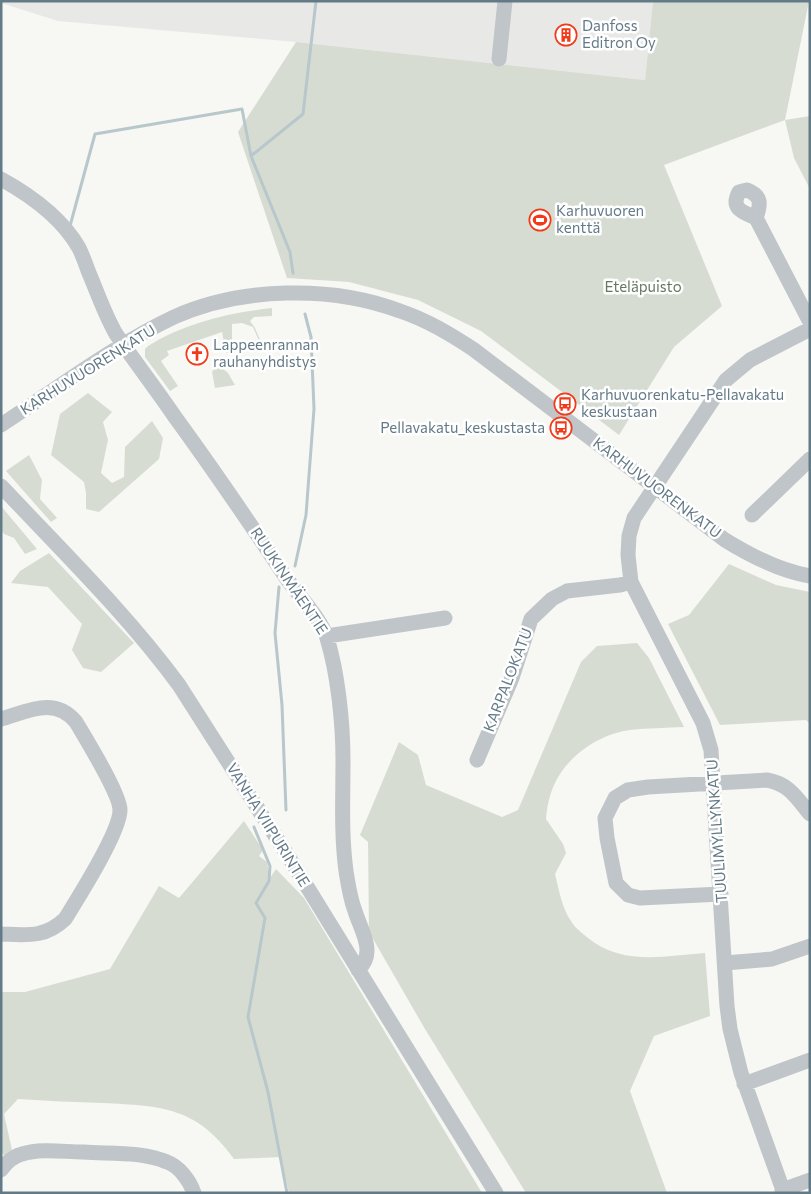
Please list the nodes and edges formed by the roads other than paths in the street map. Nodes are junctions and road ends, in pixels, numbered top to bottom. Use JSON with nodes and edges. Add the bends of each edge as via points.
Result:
{"nodes":[{"id":1,"x":505,"y":1,"type":"edge"},
{"id":2,"x":499,"y":59,"type":"dead end"},
{"id":3,"x":1,"y":179,"type":"edge"},
{"id":4,"x":756,"y":218,"type":"dead end"},
{"id":5,"x":810,"y":322,"type":"edge"},
{"id":6,"x":810,"y":329,"type":"edge"},
{"id":7,"x":123,"y":344,"type":"junction"},
{"id":8,"x":1,"y":425,"type":"edge"},
{"id":9,"x":810,"y":459,"type":"edge"},
{"id":10,"x":1,"y":486,"type":"edge"},
{"id":11,"x":656,"y":486,"type":"junction"},
{"id":12,"x":752,"y":515,"type":"dead end"},
{"id":13,"x":810,"y":576,"type":"edge"},
{"id":14,"x":631,"y":582,"type":"junction"},
{"id":15,"x":445,"y":618,"type":"dead end"},
{"id":16,"x":327,"y":636,"type":"junction"},
{"id":17,"x":1,"y":719,"type":"edge"},
{"id":18,"x":477,"y":760,"type":"dead end"},
{"id":19,"x":714,"y":783,"type":"junction"},
{"id":20,"x":810,"y":814,"type":"edge"},
{"id":21,"x":720,"y":894,"type":"junction"},
{"id":22,"x":1,"y":934,"type":"edge"},
{"id":23,"x":810,"y":946,"type":"edge"},
{"id":24,"x":725,"y":963,"type":"junction"},
{"id":25,"x":358,"y":970,"type":"junction"},
{"id":26,"x":810,"y":1060,"type":"edge"},
{"id":27,"x":744,"y":1084,"type":"junction"},
{"id":28,"x":1,"y":1170,"type":"edge"},
{"id":29,"x":810,"y":1180,"type":"edge"},
{"id":30,"x":783,"y":1191,"type":"edge"},
{"id":31,"x":194,"y":1193,"type":"edge"},
{"id":32,"x":496,"y":1193,"type":"edge"}],
"edges":[{"from":1,"to":2,"type":"street"},
{"from":3,"to":7,"type":"street","name":"RUUKINMÄENTIE","via":[[45,209],[65,229],[79,249],[108,319]]},
{"from":4,"to":5,"type":"street"},
{"from":6,"to":11,"type":"street","name":"TUULIMYLLYNKATU","via":[[750,360],[726,380]]},
{"from":7,"to":8,"type":"street","name":"KARHUVUORENKATU"},
{"from":7,"to":11,"type":"street","name":"KARHUVUORENKATU","via":[[176,317],[206,305],[237,298],[310,293],[380,305],[414,316],[459,340]]},
{"from":7,"to":16,"type":"street","name":"RUUKINMÄENTIE"},
{"from":9,"to":12,"type":"street"},
{"from":10,"to":25,"type":"street","name":"VANHA VIIPURINTIE","via":[[121,613],[174,678]]},
{"from":11,"to":13,"type":"street","name":"KARHUVUORENKATU","via":[[745,552]]},
{"from":11,"to":14,"type":"street","name":"TUULIMYLLYNKATU","via":[[634,518],[629,536]]},
{"from":14,"to":18,"type":"street","name":"KARPALOKATU","via":[[567,591],[552,598],[531,619],[512,678]]},
{"from":14,"to":19,"type":"street","name":"TUULIMYLLYNKATU","via":[[703,723],[711,750]]},
{"from":15,"to":16,"type":"street"},
{"from":16,"to":25,"type":"street","name":"RUUKINMÄENTIE","via":[[340,718],[343,846],[348,888],[368,944],[364,965]]},
{"from":17,"to":22,"type":"street","via":[[52,707],[70,714],[115,792],[120,810],[116,830],[65,919],[55,929],[33,936]]},
{"from":19,"to":20,"type":"street","via":[[778,782],[792,791]]},
{"from":19,"to":21,"type":"street","name":"TUULIMYLLYNKATU"},
{"from":19,"to":21,"type":"street","via":[[628,790],[615,798],[605,818],[616,883],[628,896]]},
{"from":21,"to":24,"type":"street","name":"TUULIMYLLYNKATU"},
{"from":23,"to":24,"type":"street","via":[[772,959]]},
{"from":24,"to":27,"type":"street","name":"TUULIMYLLYNKATU","via":[[730,1029]]},
{"from":25,"to":32,"type":"street","name":"VANHA VIIPURINTIE"},
{"from":26,"to":27,"type":"street"},
{"from":27,"to":30,"type":"street","name":"TUULIMYLLYNKATU"},
{"from":28,"to":31,"type":"street","via":[[20,1154],[40,1151],[142,1155],[168,1162],[180,1171]]},
{"from":29,"to":30,"type":"street"}]}
